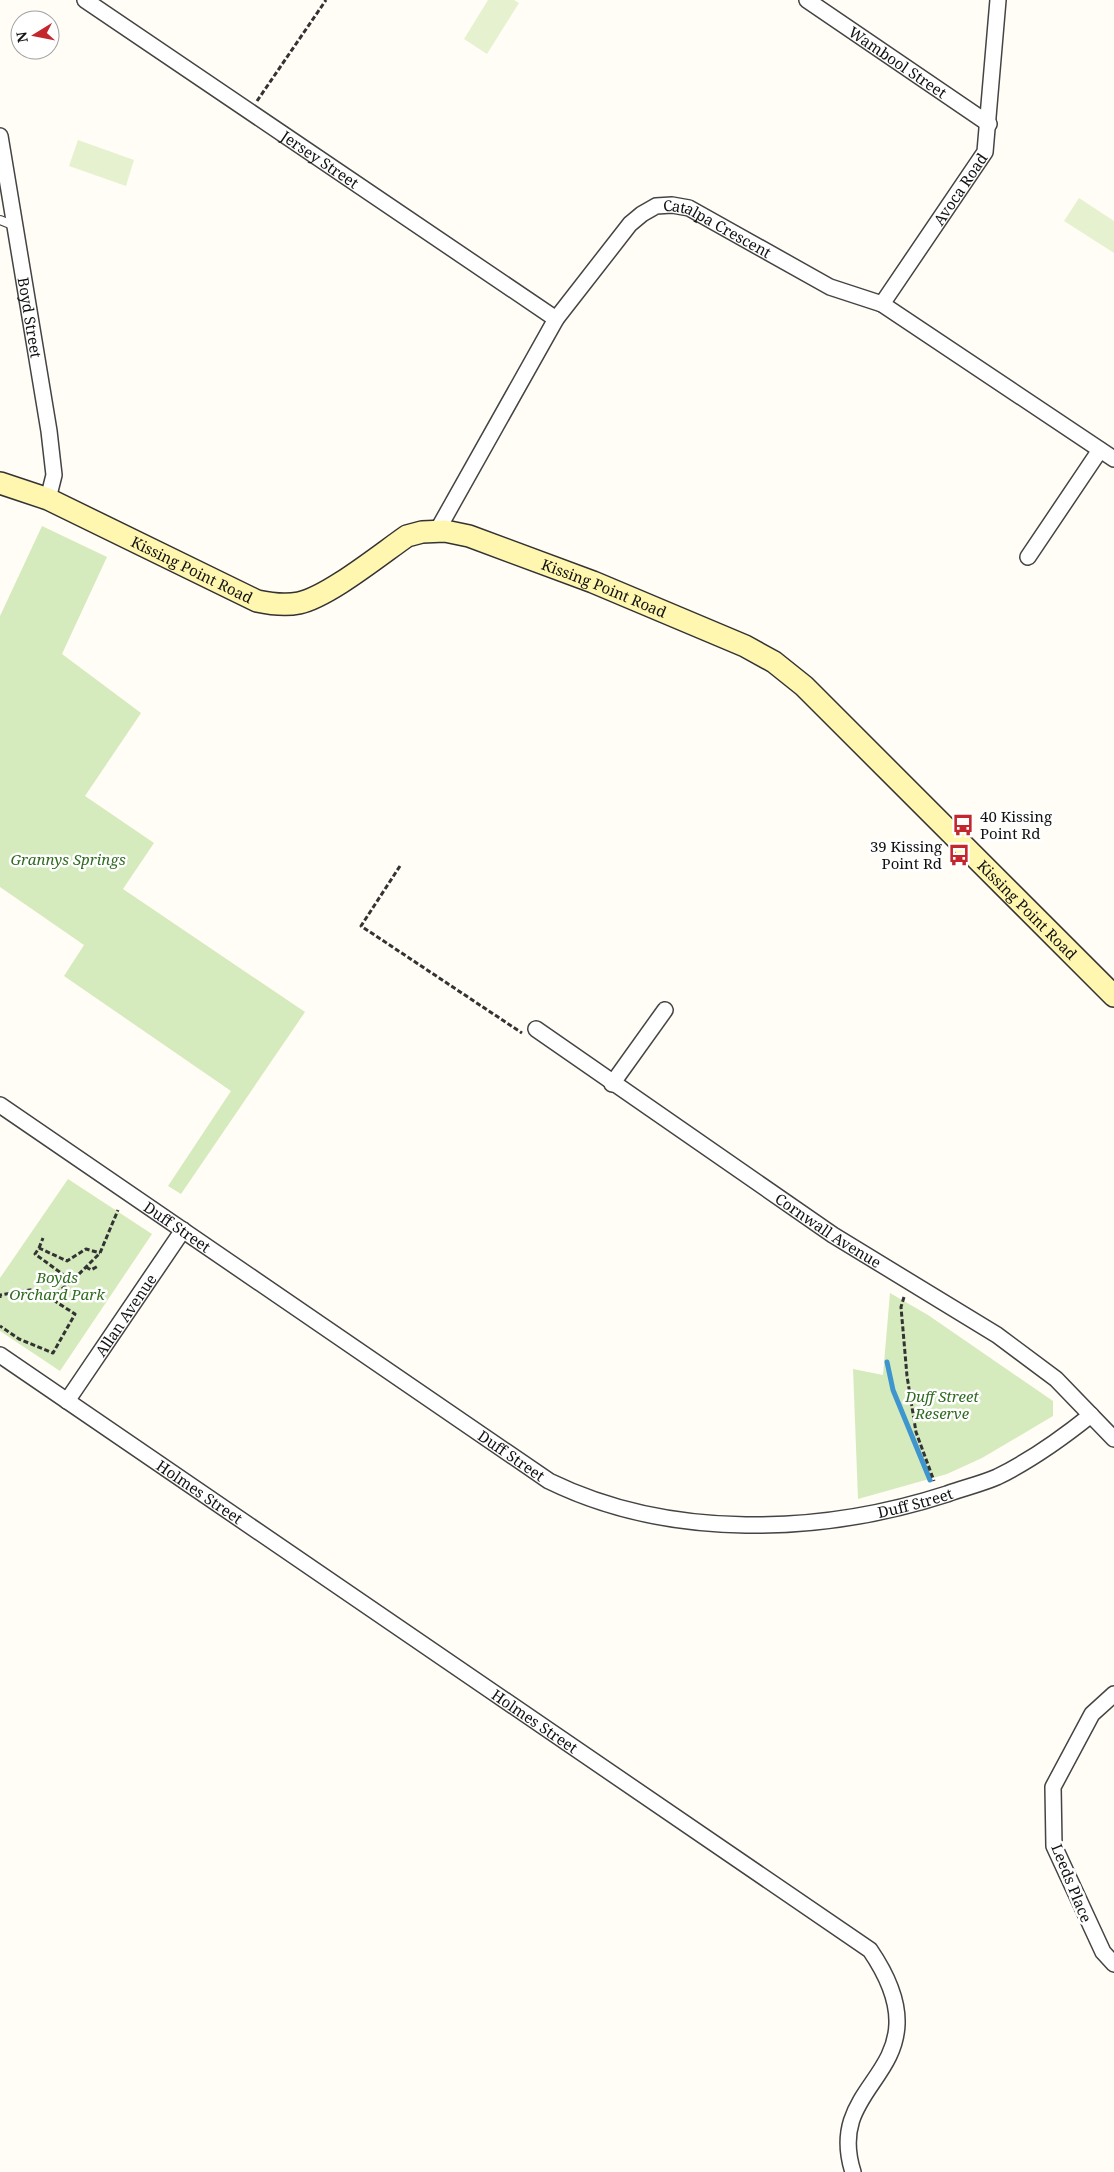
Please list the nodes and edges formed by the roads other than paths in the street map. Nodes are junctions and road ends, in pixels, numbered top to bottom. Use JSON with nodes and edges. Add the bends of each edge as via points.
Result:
{"nodes":[{"id":1,"x":84,"y":0,"type":"edge"},
{"id":2,"x":807,"y":0,"type":"edge"},
{"id":3,"x":998,"y":0,"type":"edge"},
{"id":4,"x":989,"y":124,"type":"junction"},
{"id":5,"x":0,"y":136,"type":"edge"},
{"id":6,"x":0,"y":220,"type":"edge"},
{"id":7,"x":15,"y":226,"type":"junction"},
{"id":8,"x":882,"y":304,"type":"junction"},
{"id":9,"x":556,"y":320,"type":"junction"},
{"id":10,"x":1100,"y":450,"type":"junction"},
{"id":11,"x":1114,"y":459,"type":"edge"},
{"id":12,"x":0,"y":483,"type":"edge"},
{"id":13,"x":48,"y":499,"type":"junction"},
{"id":14,"x":437,"y":531,"type":"junction"},
{"id":15,"x":1028,"y":557,"type":"dead end"},
{"id":16,"x":1114,"y":996,"type":"edge"},
{"id":17,"x":665,"y":1010,"type":"dead end"},
{"id":18,"x":536,"y":1029,"type":"road end"},
{"id":19,"x":612,"y":1084,"type":"junction"},
{"id":20,"x":0,"y":1105,"type":"edge"},
{"id":21,"x":183,"y":1230,"type":"junction"},
{"id":22,"x":0,"y":1355,"type":"edge"},
{"id":23,"x":67,"y":1401,"type":"junction"},
{"id":24,"x":1091,"y":1414,"type":"junction"},
{"id":25,"x":1114,"y":1439,"type":"edge"},
{"id":26,"x":1114,"y":1694,"type":"edge"},
{"id":27,"x":1114,"y":1964,"type":"edge"},
{"id":28,"x":854,"y":2172,"type":"edge"}],
"edges":[{"from":1,"to":9,"type":"street","name":"Jersey Street"},
{"from":2,"to":4,"type":"street","name":"Wambool Street"},
{"from":3,"to":4,"type":"street","name":"Avoca Road"},
{"from":4,"to":8,"type":"street","name":"Avoca Road","via":[[985,152]]},
{"from":5,"to":7,"type":"street","name":"Boyd Street"},
{"from":6,"to":7,"type":"lane"},
{"from":7,"to":13,"type":"street","name":"Boyd Street","via":[[49,431],[54,475]]},
{"from":8,"to":9,"type":"street","name":"Catalpa Crescent","via":[[830,287],[688,208],[672,205],[656,206],[630,224]]},
{"from":8,"to":10,"type":"street","name":"Catalpa Crescent"},
{"from":9,"to":14,"type":"street","name":"Catalpa Crescent"},
{"from":10,"to":11,"type":"street","name":"Catalpa Crescent"},
{"from":10,"to":15,"type":"street"},
{"from":12,"to":13,"type":"main road","name":"Kissing Point Road"},
{"from":13,"to":14,"type":"main road","name":"Kissing Point Road","via":[[235,591],[257,601],[279,605],[300,603],[320,596],[408,536]]},
{"from":14,"to":16,"type":"main road","name":"Kissing Point Road","via":[[469,536],[593,582],[744,646],[774,662],[804,686]]},
{"from":17,"to":19,"type":"street"},
{"from":18,"to":19,"type":"street","name":"Cornwall Avenue"},
{"from":19,"to":24,"type":"street","name":"Cornwall Avenue","via":[[833,1235],[997,1335],[1056,1379]]},
{"from":20,"to":21,"type":"street","name":"Duff Street"},
{"from":21,"to":23,"type":"street","name":"Allan Avenue"},
{"from":21,"to":24,"type":"street","name":"Duff Street","via":[[549,1481],[619,1509],[669,1518],[755,1526],[880,1512],[995,1478],[1032,1459]]},
{"from":22,"to":23,"type":"street","name":"Holmes Street"},
{"from":23,"to":28,"type":"street","name":"Holmes Street","via":[[870,1950],[886,1974],[897,2025],[891,2050],[850,2122],[848,2149]]},
{"from":24,"to":25,"type":"street","name":"Cornwall Avenue"},
{"from":26,"to":27,"type":"street","name":"Leeds Place","via":[[1092,1714],[1053,1787],[1054,1846],[1103,1952]]}]}
